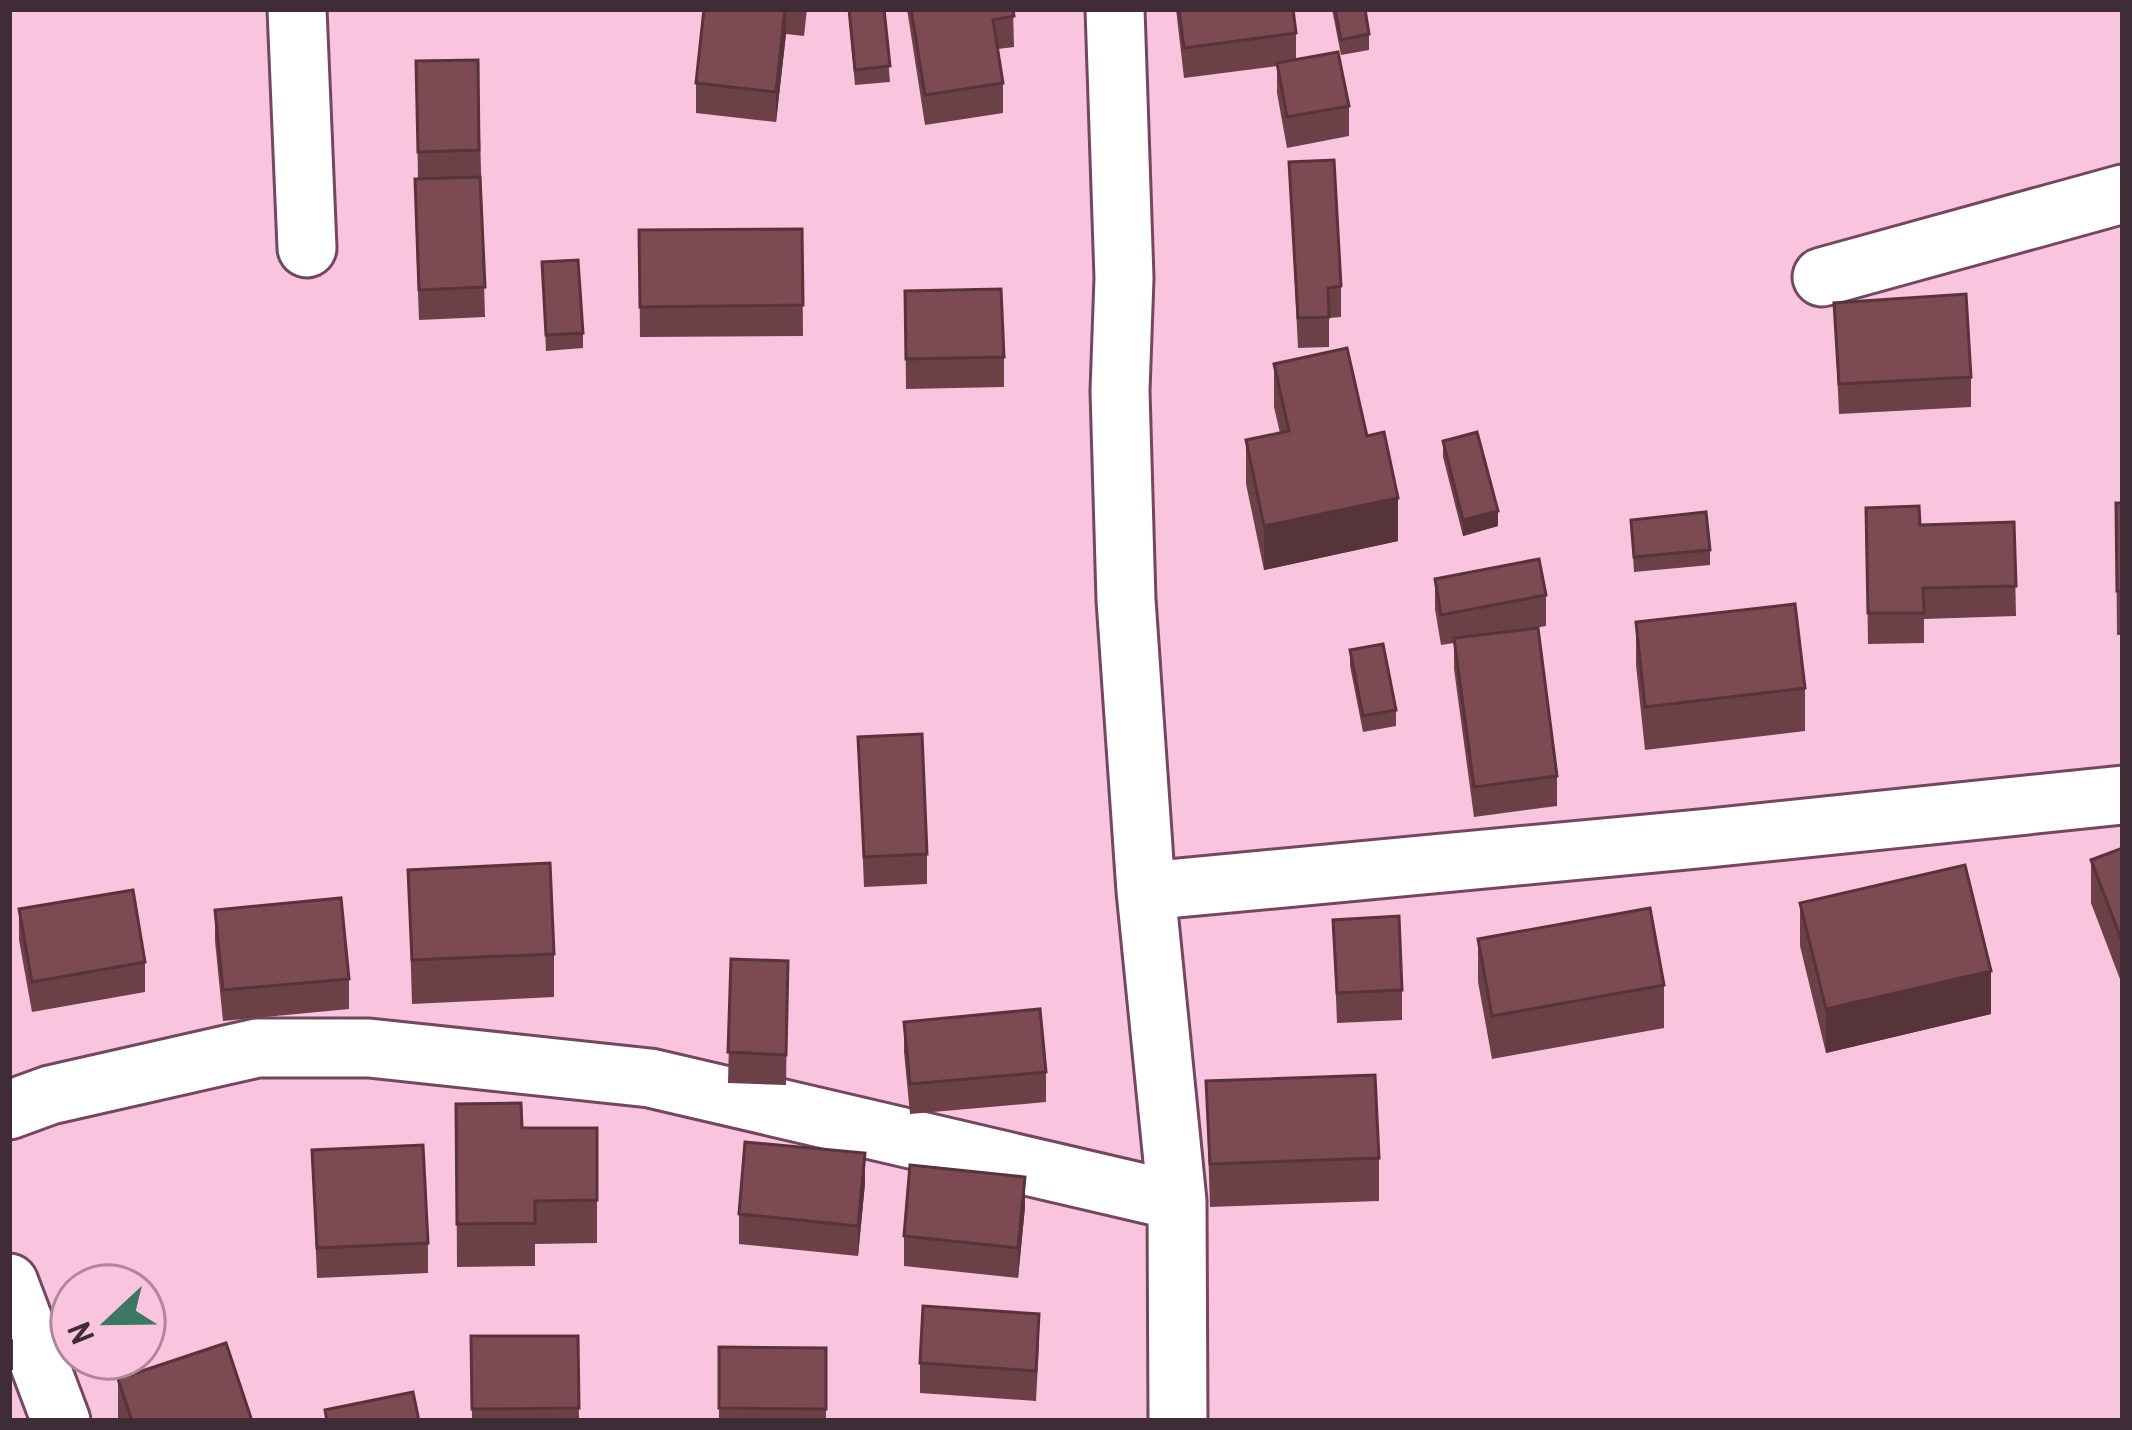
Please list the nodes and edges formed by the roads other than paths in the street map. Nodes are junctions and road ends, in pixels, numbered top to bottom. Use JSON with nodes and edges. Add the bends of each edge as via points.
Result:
{"nodes":[{"id":1,"x":297,"y":9,"type":"edge"},
{"id":2,"x":1115,"y":9,"type":"edge"},
{"id":3,"x":2123,"y":194,"type":"edge"},
{"id":4,"x":307,"y":248,"type":"dead end"},
{"id":5,"x":1822,"y":277,"type":"dead end"},
{"id":6,"x":2123,"y":795,"type":"edge"},
{"id":7,"x":1146,"y":891,"type":"junction"},
{"id":8,"x":9,"y":1110,"type":"edge"},
{"id":9,"x":1177,"y":1202,"type":"junction"},
{"id":10,"x":9,"y":1282,"type":"edge"},
{"id":11,"x":61,"y":1421,"type":"edge"},
{"id":12,"x":1178,"y":1421,"type":"edge"}],
"edges":[{"from":1,"to":4,"type":"street"},
{"from":2,"to":7,"type":"street","via":[[1126,600]]},
{"from":3,"to":5,"type":"street"},
{"from":6,"to":7,"type":"street"},
{"from":7,"to":9,"type":"street"},
{"from":8,"to":9,"type":"street","via":[[257,1048],[369,1048],[650,1078]]},
{"from":9,"to":12,"type":"street"},
{"from":10,"to":11,"type":"street"}]}
